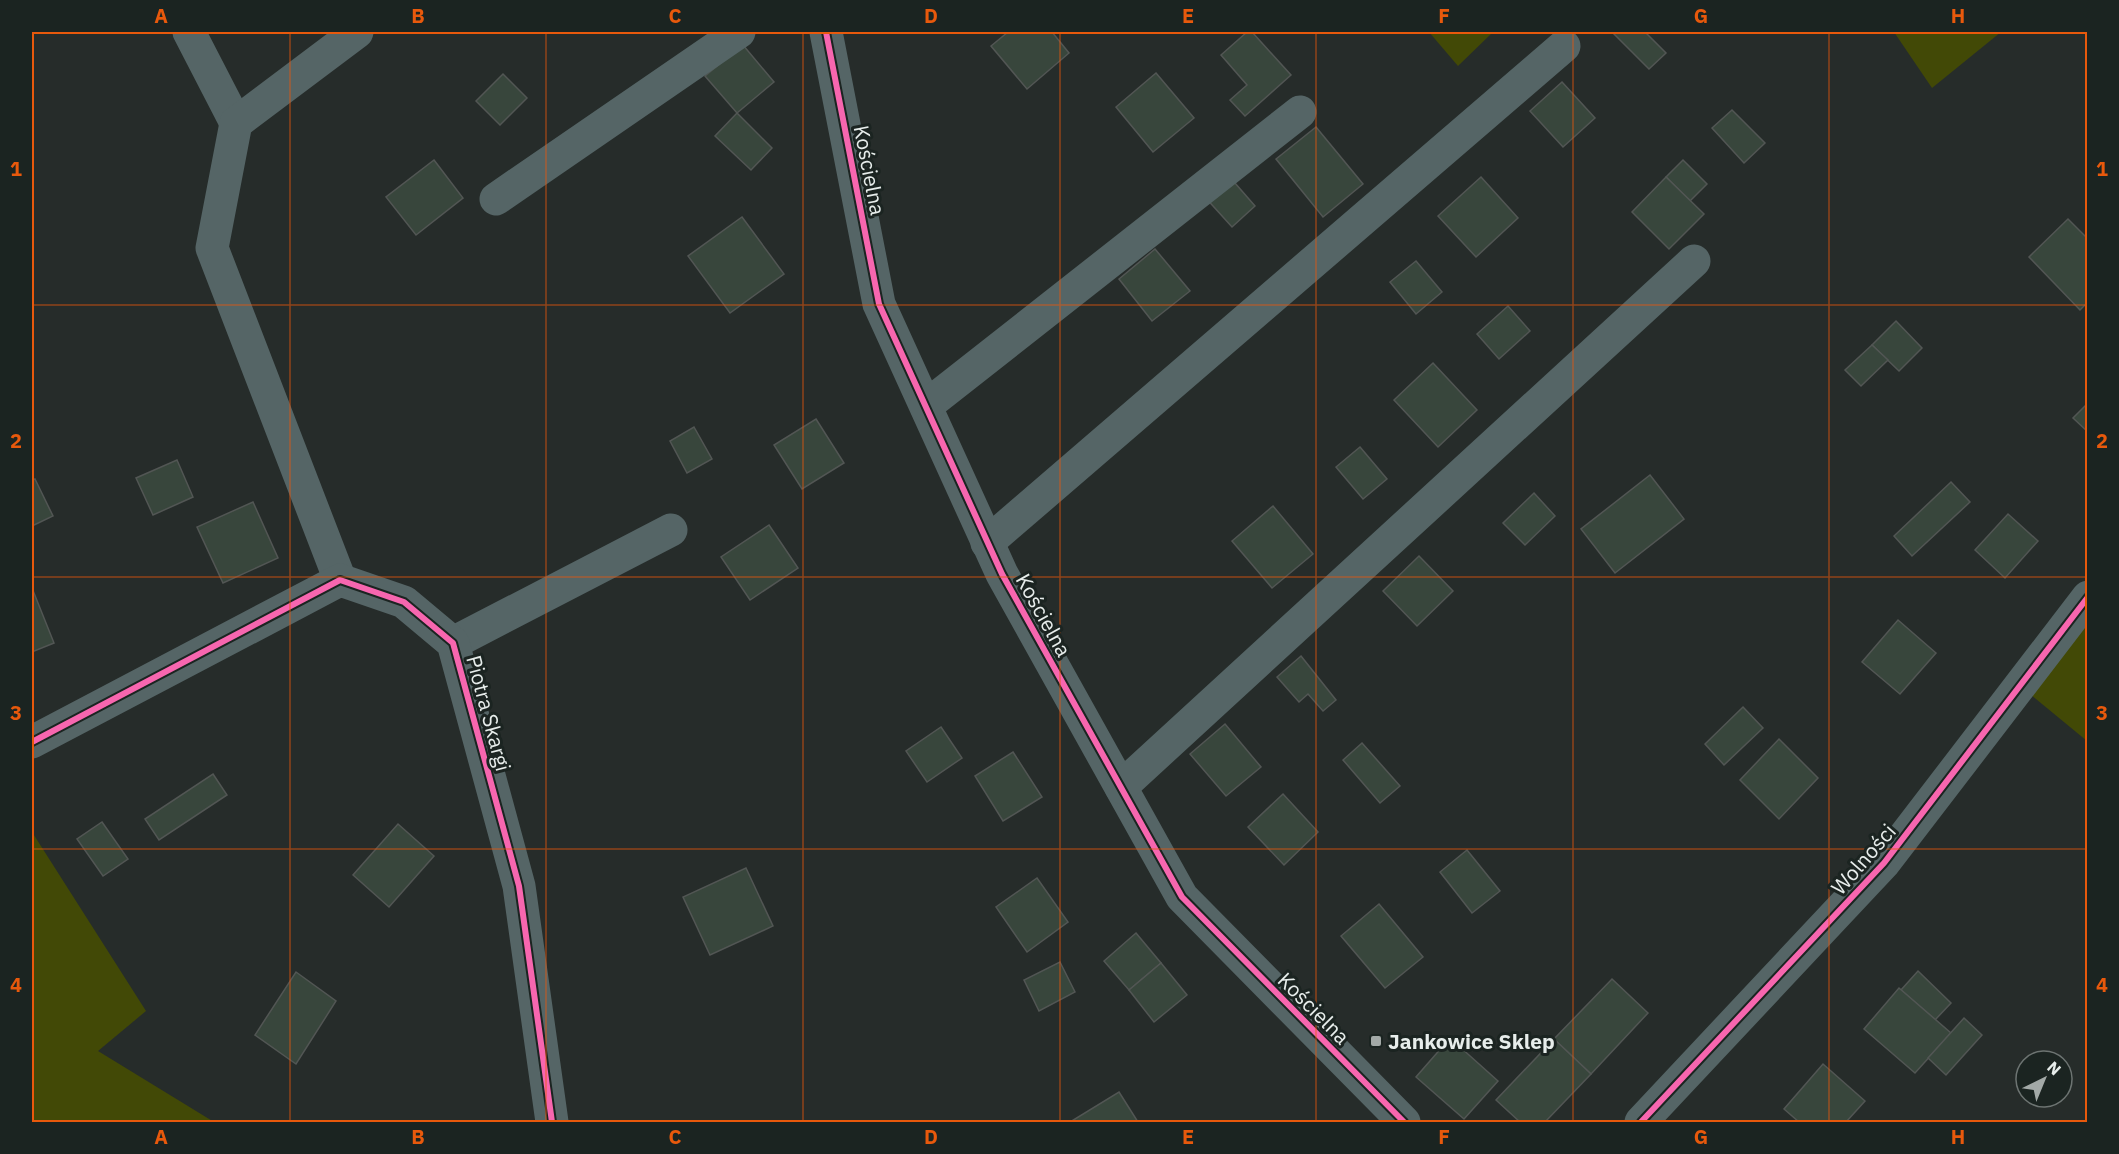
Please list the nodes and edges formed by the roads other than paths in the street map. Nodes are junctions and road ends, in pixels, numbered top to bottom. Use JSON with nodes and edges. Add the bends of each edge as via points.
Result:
{"nodes":[{"id":1,"x":189,"y":32,"type":"edge"},
{"id":2,"x":357,"y":32,"type":"edge"},
{"id":3,"x":740,"y":32,"type":"edge"},
{"id":4,"x":826,"y":32,"type":"edge"},
{"id":5,"x":1564,"y":46,"type":"dead end"},
{"id":6,"x":1299,"y":112,"type":"dead end"},
{"id":7,"x":236,"y":123,"type":"junction"},
{"id":8,"x":496,"y":200,"type":"dead end"},
{"id":9,"x":1694,"y":261,"type":"dead end"},
{"id":10,"x":926,"y":406,"type":"junction"},
{"id":11,"x":671,"y":530,"type":"dead end"},
{"id":12,"x":987,"y":543,"type":"junction"},
{"id":13,"x":340,"y":580,"type":"junction"},
{"id":14,"x":2088,"y":597,"type":"edge"},
{"id":15,"x":453,"y":643,"type":"junction"},
{"id":16,"x":32,"y":742,"type":"edge"},
{"id":17,"x":1121,"y":787,"type":"junction"},
{"id":18,"x":552,"y":1122,"type":"edge"},
{"id":19,"x":1404,"y":1122,"type":"edge"},
{"id":20,"x":1641,"y":1122,"type":"edge"}],
"edges":[{"from":1,"to":7,"type":"street"},
{"from":2,"to":7,"type":"street"},
{"from":3,"to":8,"type":"street"},
{"from":4,"to":10,"type":"street","name":"Kościelna","via":[[879,304]]},
{"from":5,"to":12,"type":"street"},
{"from":6,"to":10,"type":"street"},
{"from":7,"to":13,"type":"street","via":[[212,248]]},
{"from":9,"to":17,"type":"street"},
{"from":10,"to":12,"type":"street","name":"Kościelna"},
{"from":11,"to":15,"type":"street"},
{"from":12,"to":17,"type":"street","name":"Kościelna"},
{"from":13,"to":15,"type":"street","name":"Piotra Skargi","via":[[404,602]]},
{"from":13,"to":16,"type":"street"},
{"from":14,"to":20,"type":"street","name":"Wolności","via":[[1884,863]]},
{"from":15,"to":18,"type":"street","name":"Piotra Skargi","via":[[519,886]]},
{"from":17,"to":19,"type":"street","name":"Kościelna","via":[[1182,897]]}]}
